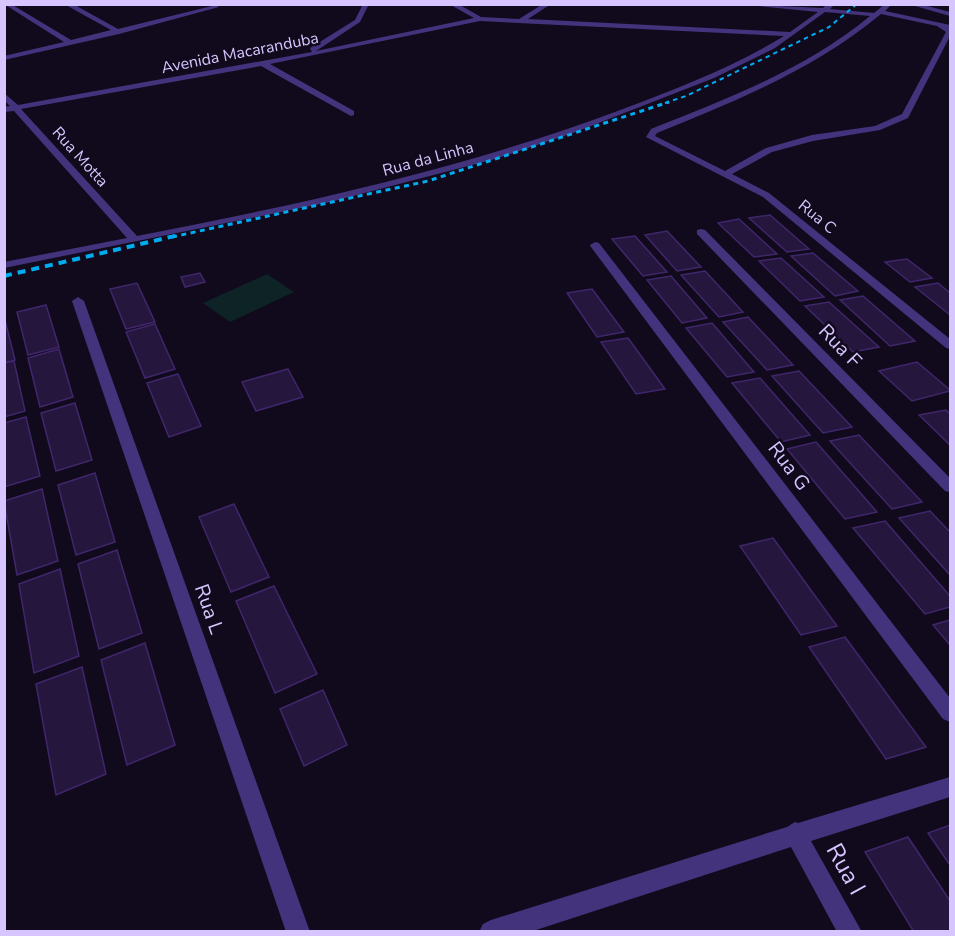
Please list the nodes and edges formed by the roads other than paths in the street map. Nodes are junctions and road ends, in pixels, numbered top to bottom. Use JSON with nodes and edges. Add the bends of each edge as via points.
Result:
{"nodes":[{"id":1,"x":6,"y":4,"type":"edge"},
{"id":2,"x":67,"y":4,"type":"edge"},
{"id":3,"x":366,"y":4,"type":"edge"},
{"id":4,"x":452,"y":4,"type":"edge"},
{"id":5,"x":548,"y":4,"type":"edge"},
{"id":6,"x":741,"y":4,"type":"edge"},
{"id":7,"x":832,"y":4,"type":"edge"},
{"id":8,"x":889,"y":4,"type":"edge"},
{"id":9,"x":911,"y":4,"type":"edge"},
{"id":10,"x":214,"y":6,"type":"edge"},
{"id":11,"x":760,"y":6,"type":"edge"},
{"id":12,"x":825,"y":10,"type":"junction"},
{"id":13,"x":878,"y":14,"type":"junction"},
{"id":14,"x":951,"y":14,"type":"edge"},
{"id":15,"x":480,"y":19,"type":"junction"},
{"id":16,"x":521,"y":20,"type":"junction"},
{"id":17,"x":939,"y":24,"type":"junction"},
{"id":18,"x":951,"y":26,"type":"edge"},
{"id":19,"x":119,"y":32,"type":"junction"},
{"id":20,"x":791,"y":34,"type":"junction"},
{"id":21,"x":71,"y":43,"type":"junction"},
{"id":22,"x":303,"y":56,"type":"junction"},
{"id":23,"x":4,"y":58,"type":"edge"},
{"id":24,"x":262,"y":63,"type":"junction"},
{"id":25,"x":4,"y":95,"type":"edge"},
{"id":26,"x":10,"y":109,"type":"edge"},
{"id":27,"x":351,"y":113,"type":"dead end"},
{"id":28,"x":724,"y":175,"type":"junction"},
{"id":29,"x":701,"y":232,"type":"dead end"},
{"id":30,"x":133,"y":238,"type":"junction"},
{"id":31,"x":595,"y":245,"type":"dead end"},
{"id":32,"x":4,"y":265,"type":"edge"},
{"id":33,"x":78,"y":301,"type":"dead end"},
{"id":34,"x":951,"y":345,"type":"edge"},
{"id":35,"x":951,"y":487,"type":"edge"},
{"id":36,"x":951,"y":714,"type":"edge"},
{"id":37,"x":951,"y":786,"type":"edge"},
{"id":38,"x":795,"y":833,"type":"junction"},
{"id":39,"x":298,"y":932,"type":"edge"},
{"id":40,"x":490,"y":932,"type":"edge"},
{"id":41,"x":850,"y":932,"type":"edge"}],
"edges":[{"from":1,"to":21,"type":"street"},
{"from":2,"to":19,"type":"street"},
{"from":3,"to":22,"type":"street","via":[[358,21]]},
{"from":4,"to":15,"type":"street"},
{"from":5,"to":16,"type":"street"},
{"from":6,"to":11,"type":"street"},
{"from":7,"to":12,"type":"street","name":"Rua da Linha"},
{"from":8,"to":13,"type":"street"},
{"from":9,"to":14,"type":"street"},
{"from":10,"to":19,"type":"street"},
{"from":11,"to":12,"type":"street"},
{"from":12,"to":13,"type":"street"},
{"from":12,"to":20,"type":"street","name":"Rua da Linha"},
{"from":13,"to":17,"type":"street"},
{"from":13,"to":28,"type":"street","name":"Rua C","via":[[813,60],[736,98],[654,131],[650,137]]},
{"from":15,"to":16,"type":"street"},
{"from":15,"to":22,"type":"street","name":"Avenida Macaranduba"},
{"from":16,"to":20,"type":"street"},
{"from":17,"to":18,"type":"street"},
{"from":17,"to":28,"type":"street","via":[[950,31],[905,116],[877,128],[812,138],[769,150]]},
{"from":19,"to":21,"type":"street"},
{"from":20,"to":30,"type":"street","name":"Rua da Linha","via":[[701,80],[531,145],[353,194]]},
{"from":21,"to":23,"type":"street"},
{"from":22,"to":24,"type":"street","name":"Avenida Macaranduba"},
{"from":24,"to":26,"type":"street","name":"Avenida Macaranduba"},
{"from":24,"to":27,"type":"street"},
{"from":25,"to":26,"type":"street","name":"Rua Motta"},
{"from":26,"to":30,"type":"street","name":"Rua Motta"},
{"from":28,"to":34,"type":"street","name":"Rua C","via":[[766,195]]},
{"from":29,"to":35,"type":"street","name":"Rua F"},
{"from":30,"to":32,"type":"street","name":"Rua da Linha"},
{"from":31,"to":36,"type":"street","name":"Rua G"},
{"from":33,"to":39,"type":"street","name":"Rua L"},
{"from":37,"to":38,"type":"street"},
{"from":38,"to":40,"type":"street"},
{"from":38,"to":41,"type":"street","name":"Rua I"}]}
